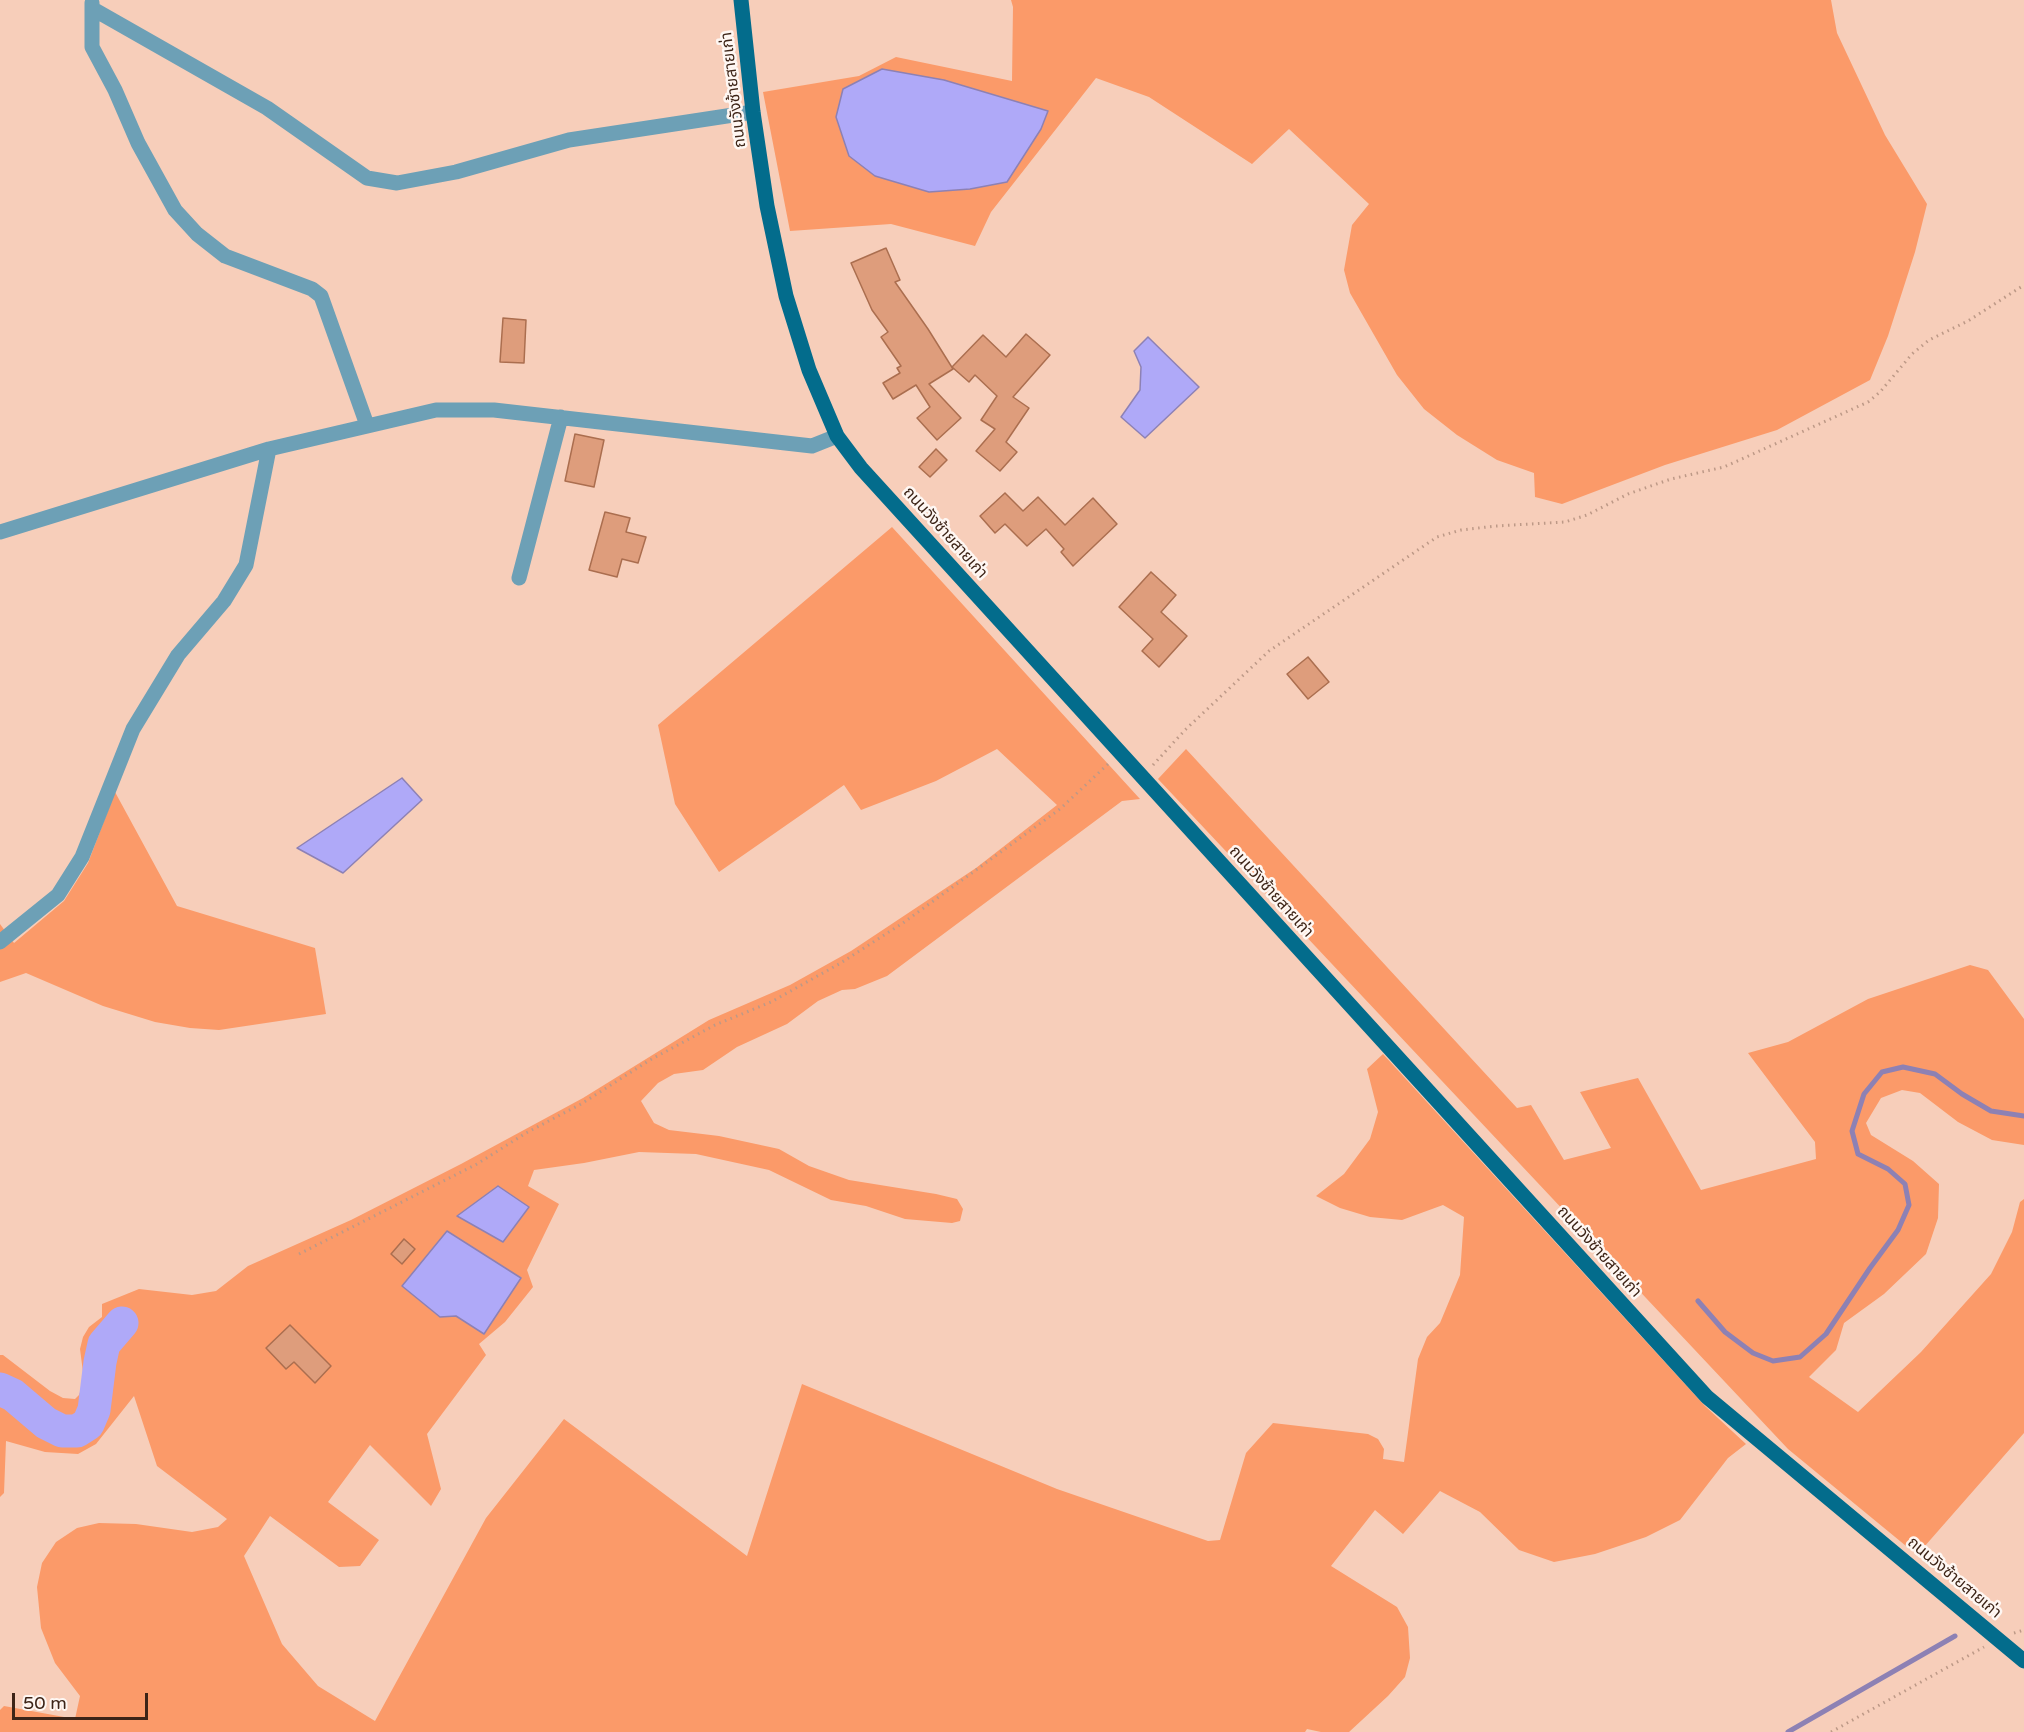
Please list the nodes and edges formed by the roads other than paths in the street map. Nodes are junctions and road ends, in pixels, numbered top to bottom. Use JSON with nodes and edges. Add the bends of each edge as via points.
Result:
{"nodes":[{"id":1,"x":741,"y":0,"type":"edge"},
{"id":2,"x":92,"y":4,"type":"edge"},
{"id":3,"x":753,"y":112,"type":"junction"},
{"id":4,"x":561,"y":417,"type":"junction"},
{"id":5,"x":367,"y":425,"type":"junction"},
{"id":6,"x":837,"y":436,"type":"junction"},
{"id":7,"x":269,"y":448,"type":"junction"},
{"id":8,"x":0,"y":532,"type":"edge"},
{"id":9,"x":519,"y":578,"type":"dead end"},
{"id":10,"x":0,"y":942,"type":"edge"},
{"id":11,"x":2024,"y":1661,"type":"edge"}],
"edges":[{"from":1,"to":3,"type":"main road","name":"ถนนวังซ้ายสายเก่า"},
{"from":2,"to":3,"type":"street","via":[[267,108],[367,178],[397,183],[456,172],[569,140]]},
{"from":2,"to":5,"type":"street","via":[[92,47],[175,210],[225,256],[321,296]]},
{"from":3,"to":6,"type":"main road","name":"ถนนวังซ้ายสายเก่า","via":[[766,206],[786,296],[809,370]]},
{"from":4,"to":5,"type":"street","via":[[494,410],[436,410]]},
{"from":4,"to":6,"type":"street","via":[[812,446]]},
{"from":4,"to":9,"type":"street"},
{"from":5,"to":7,"type":"street"},
{"from":6,"to":11,"type":"main road","name":"ถนนวังซ้ายสายเก่า","via":[[861,468],[1707,1397]]},
{"from":7,"to":8,"type":"street"},
{"from":7,"to":10,"type":"street","via":[[246,565],[224,601],[178,655],[134,729],[82,857],[58,895]]}]}
